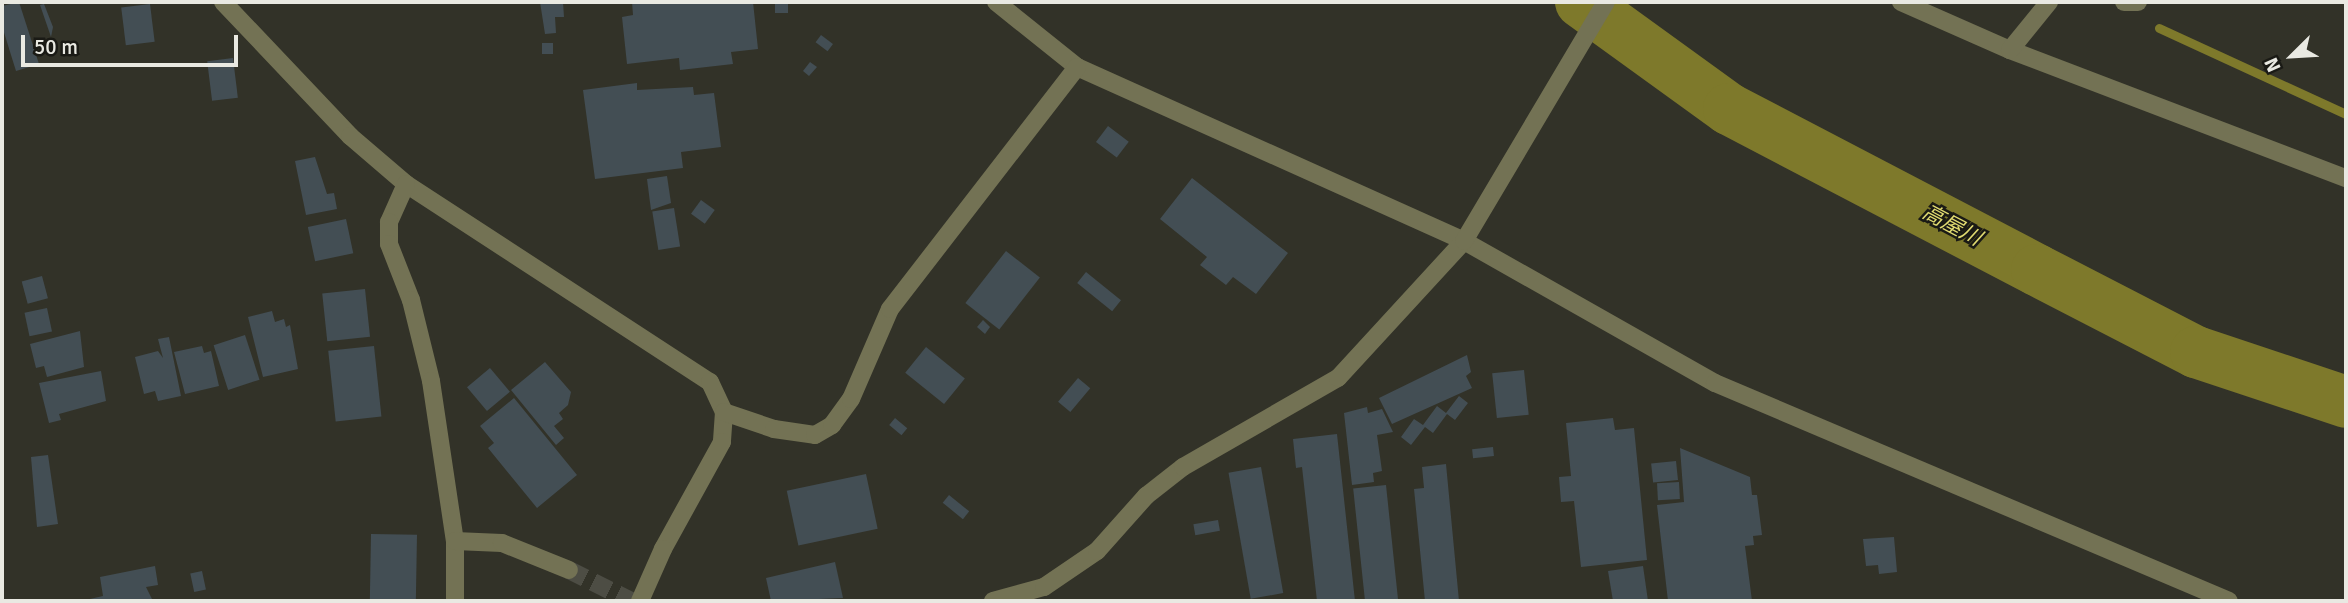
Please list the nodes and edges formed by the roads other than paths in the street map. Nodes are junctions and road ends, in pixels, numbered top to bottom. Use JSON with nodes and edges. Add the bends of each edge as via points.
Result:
{"nodes":[{"id":1,"x":223,"y":2,"type":"edge"},
{"id":2,"x":996,"y":2,"type":"edge"},
{"id":3,"x":1606,"y":2,"type":"edge"},
{"id":4,"x":1901,"y":2,"type":"edge"},
{"id":5,"x":2049,"y":2,"type":"edge"},
{"id":6,"x":2124,"y":2,"type":"edge"},
{"id":7,"x":2138,"y":2,"type":"edge"},
{"id":8,"x":2010,"y":50,"type":"junction"},
{"id":9,"x":1077,"y":67,"type":"junction"},
{"id":10,"x":2346,"y":178,"type":"edge"},
{"id":11,"x":406,"y":184,"type":"junction"},
{"id":12,"x":1466,"y":236,"type":"junction"},
{"id":13,"x":724,"y":412,"type":"junction"},
{"id":14,"x":455,"y":541,"type":"junction"},
{"id":15,"x":569,"y":570,"type":"tunnel mouth"},
{"id":16,"x":455,"y":601,"type":"edge"},
{"id":17,"x":640,"y":601,"type":"edge"},
{"id":18,"x":993,"y":601,"type":"edge"},
{"id":19,"x":2229,"y":601,"type":"edge"}],
"edges":[{"from":1,"to":11,"type":"street","via":[[350,135]]},
{"from":2,"to":9,"type":"street"},
{"from":3,"to":12,"type":"street"},
{"from":4,"to":8,"type":"street"},
{"from":5,"to":8,"type":"street"},
{"from":6,"to":7,"type":"street"},
{"from":8,"to":10,"type":"street"},
{"from":9,"to":12,"type":"street"},
{"from":9,"to":13,"type":"street","via":[[890,309],[851,399],[832,425],[815,435],[774,429]]},
{"from":11,"to":13,"type":"street","via":[[710,382]]},
{"from":11,"to":14,"type":"street","via":[[389,222],[390,244],[411,300],[431,380]]},
{"from":12,"to":18,"type":"street","via":[[1338,378],[1183,467],[1146,496],[1097,551],[1044,587]]},
{"from":12,"to":19,"type":"street","via":[[1715,383]]},
{"from":13,"to":17,"type":"street","via":[[722,442]]},
{"from":14,"to":15,"type":"street","via":[[502,543]]},
{"from":14,"to":16,"type":"street"}]}
